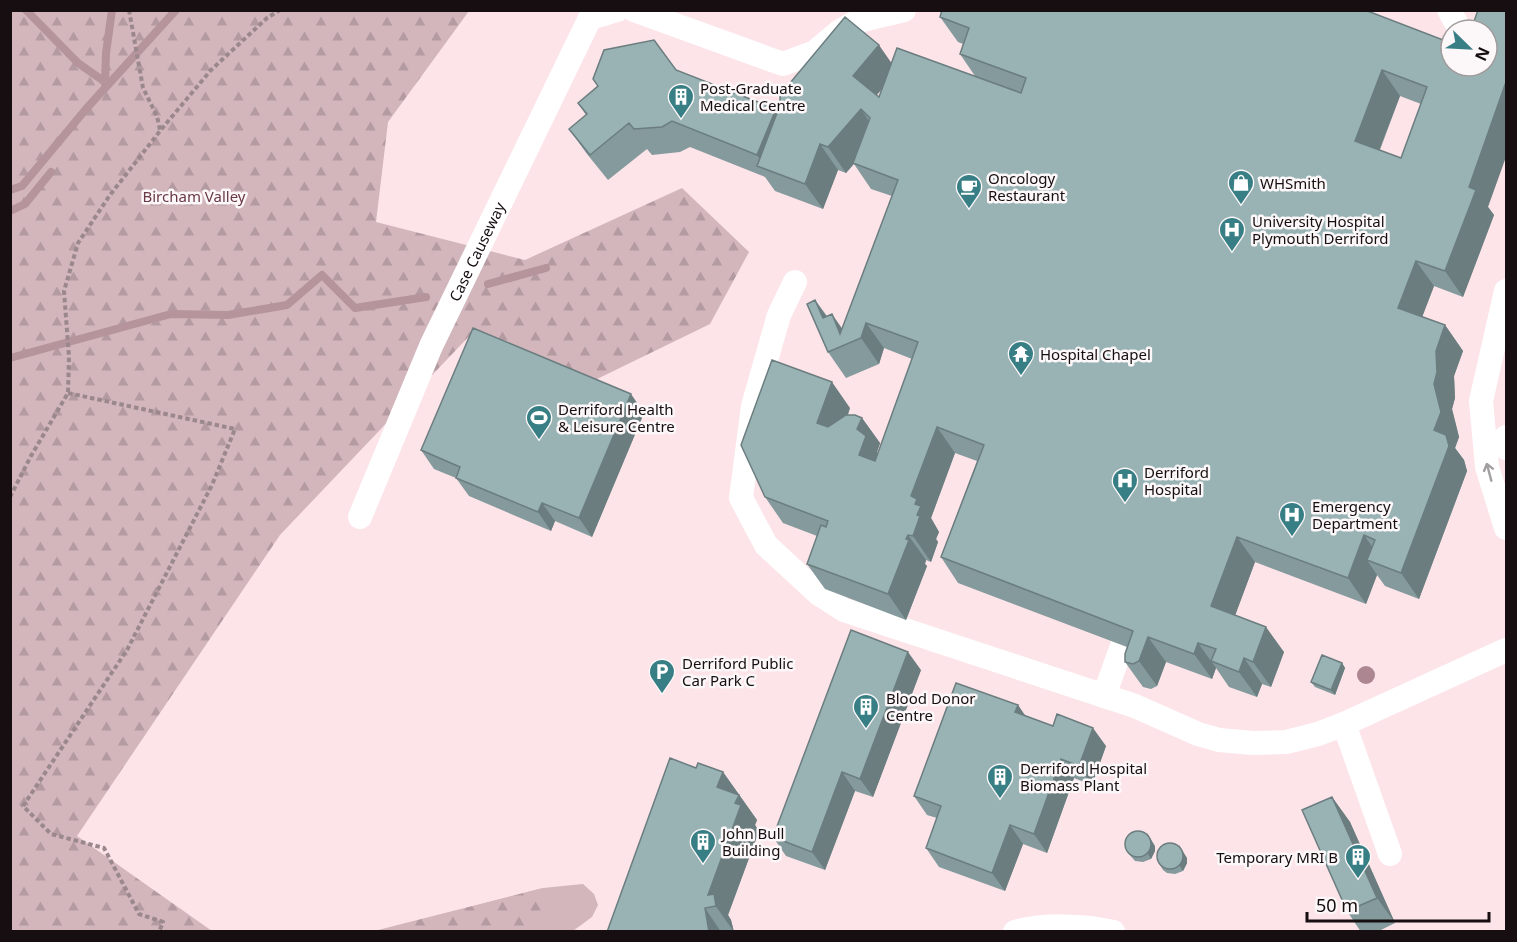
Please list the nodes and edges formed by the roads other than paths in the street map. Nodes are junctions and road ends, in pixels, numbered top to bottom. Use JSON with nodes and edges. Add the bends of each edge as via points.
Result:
{"nodes":[{"id":1,"x":617,"y":10,"type":"edge"},
{"id":2,"x":634,"y":10,"type":"edge"},
{"id":3,"x":903,"y":11,"type":"edge"},
{"id":4,"x":795,"y":282,"type":"dead end"},
{"id":5,"x":1506,"y":291,"type":"edge"},
{"id":6,"x":1506,"y":437,"type":"edge"},
{"id":7,"x":1506,"y":448,"type":"edge"},
{"id":8,"x":360,"y":517,"type":"dead end"},
{"id":9,"x":1506,"y":528,"type":"edge"},
{"id":10,"x":1122,"y":646,"type":"edge"},
{"id":11,"x":1506,"y":650,"type":"edge"},
{"id":12,"x":1104,"y":696,"type":"junction"},
{"id":13,"x":1344,"y":724,"type":"junction"},
{"id":14,"x":1390,"y":854,"type":"dead end"},
{"id":15,"x":1015,"y":932,"type":"edge"},
{"id":16,"x":1113,"y":932,"type":"edge"}],
"edges":[{"from":1,"to":8,"type":"street","name":"Case Causeway","via":[[590,18],[431,346]]},
{"from":2,"to":3,"type":"street","via":[[783,64],[815,52],[858,21]]},
{"from":4,"to":12,"type":"street","via":[[779,315],[753,406],[741,498],[766,544],[819,594],[844,610]]},
{"from":9,"to":5,"type":"street","one_way":true,"via":[[1487,467],[1481,401]]},
{"from":6,"to":7,"type":"street"},
{"from":10,"to":12,"type":"street"},
{"from":11,"to":13,"type":"street"},
{"from":12,"to":13,"type":"street","via":[[1135,705],[1198,734],[1236,742],[1286,742]]},
{"from":13,"to":14,"type":"street"},
{"from":15,"to":16,"type":"street","via":[[1055,927],[1092,927]]}]}
